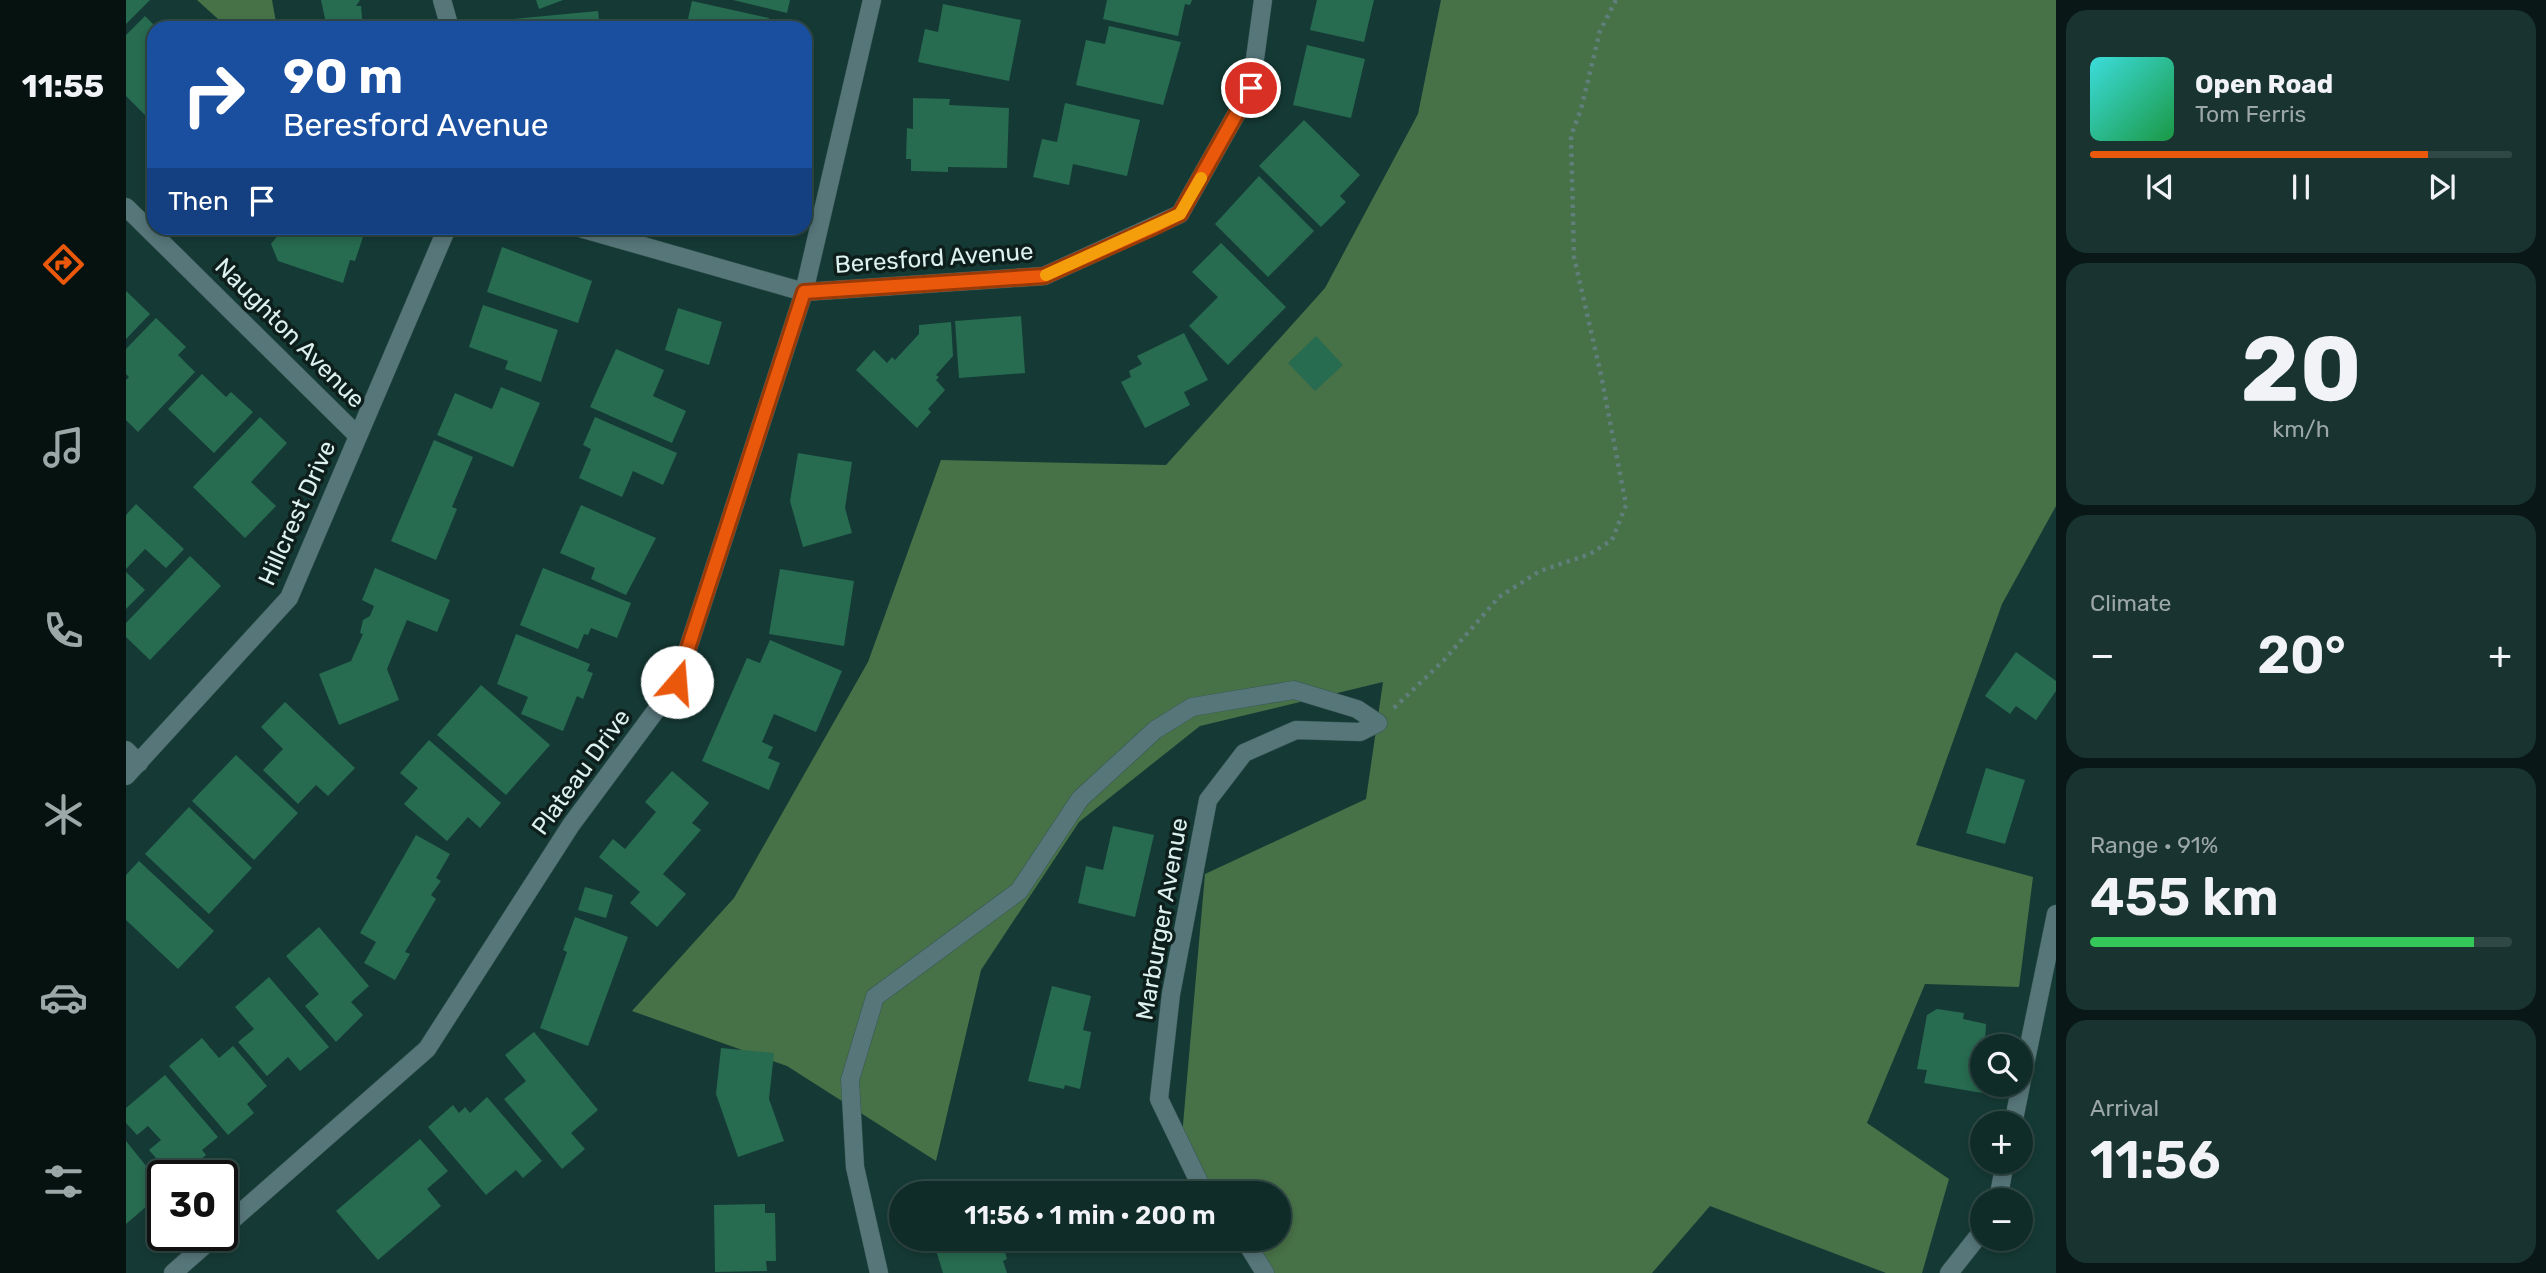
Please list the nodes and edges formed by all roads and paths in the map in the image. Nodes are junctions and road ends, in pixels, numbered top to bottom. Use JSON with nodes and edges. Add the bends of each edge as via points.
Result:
{"nodes":[{"id":1,"x":442,"y":0,"type":"edge"},
{"id":2,"x":872,"y":0,"type":"edge"},
{"id":3,"x":1262,"y":0,"type":"edge"},
{"id":4,"x":1616,"y":0,"type":"edge"},
{"id":5,"x":448,"y":21,"type":"edge"},
{"id":6,"x":126,"y":207,"type":"edge"},
{"id":7,"x":147,"y":228,"type":"edge"},
{"id":8,"x":154,"y":235,"type":"edge"},
{"id":9,"x":444,"y":235,"type":"edge"},
{"id":10,"x":604,"y":235,"type":"edge"},
{"id":11,"x":804,"y":292,"type":"junction"},
{"id":12,"x":358,"y":436,"type":"junction"},
{"id":13,"x":1378,"y":723,"type":"junction"},
{"id":14,"x":126,"y":750,"type":"edge"},
{"id":15,"x":133,"y":769,"type":"edge"},
{"id":16,"x":2056,"y":914,"type":"edge"},
{"id":17,"x":2031,"y":1034,"type":"edge"},
{"id":18,"x":1201,"y":1181,"type":"edge"},
{"id":19,"x":238,"y":1215,"type":"edge"},
{"id":20,"x":1970,"y":1246,"type":"edge"},
{"id":21,"x":198,"y":1251,"type":"edge"},
{"id":22,"x":1251,"y":1251,"type":"edge"},
{"id":23,"x":173,"y":1273,"type":"edge"},
{"id":24,"x":879,"y":1273,"type":"edge"},
{"id":25,"x":1265,"y":1273,"type":"edge"},
{"id":26,"x":1948,"y":1273,"type":"edge"}],
"edges":[{"from":1,"to":5,"type":"street"},
{"from":2,"to":11,"type":"street","name":"Plateau Drive"},
{"from":3,"to":11,"type":"street","name":"Beresford Avenue","via":[[1251,88],[1180,214],[1044,276]]},
{"from":4,"to":13,"type":"path","via":[[1600,31],[1571,136],[1574,257],[1626,505],[1612,540],[1590,554],[1540,571],[1499,597],[1444,660]]},
{"from":6,"to":7,"type":"street","name":"Naughton Avenue"},
{"from":8,"to":12,"type":"street","name":"Naughton Avenue"},
{"from":9,"to":12,"type":"street","name":"Hillcrest Drive"},
{"from":10,"to":11,"type":"street","name":"Beresford Avenue"},
{"from":11,"to":19,"type":"street","name":"Plateau Drive","via":[[677,682],[571,825],[427,1049]]},
{"from":12,"to":15,"type":"street","name":"Hillcrest Drive","via":[[289,598]]},
{"from":13,"to":18,"type":"street","name":"Marburger Avenue","via":[[1360,732],[1296,730],[1244,753],[1208,800],[1171,994],[1159,1099]]},
{"from":13,"to":24,"type":"street","via":[[1357,709],[1294,690],[1192,707],[1155,730],[1080,799],[1019,891],[876,997],[850,1080],[855,1167]]},
{"from":14,"to":15,"type":"street"},
{"from":16,"to":17,"type":"street"},
{"from":20,"to":26,"type":"street"},
{"from":21,"to":23,"type":"street"},
{"from":22,"to":25,"type":"street"}]}
